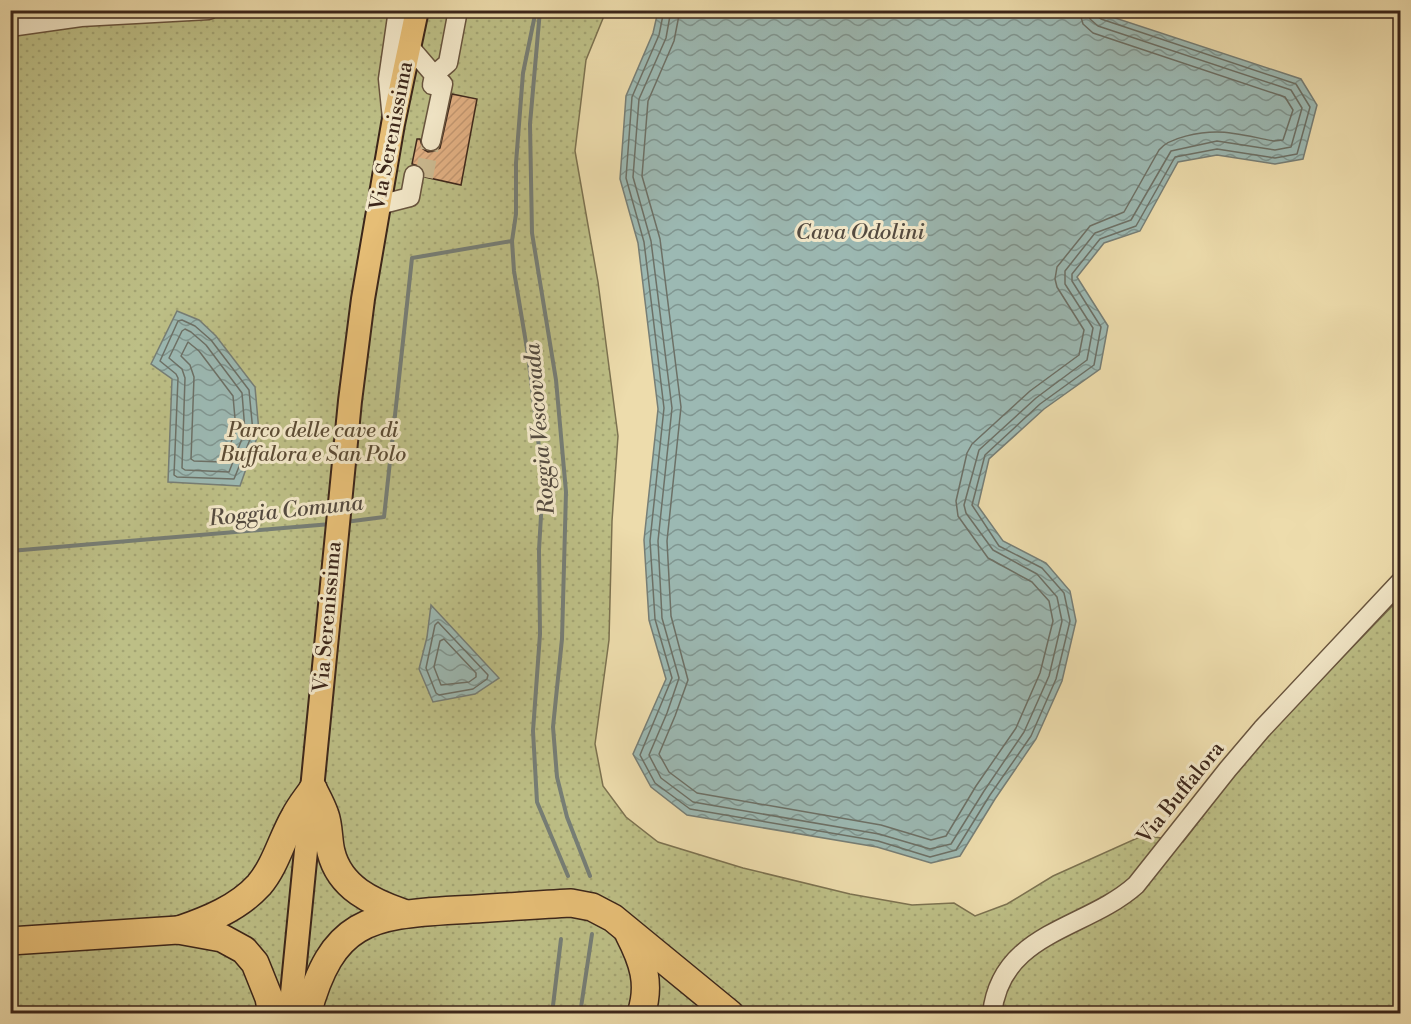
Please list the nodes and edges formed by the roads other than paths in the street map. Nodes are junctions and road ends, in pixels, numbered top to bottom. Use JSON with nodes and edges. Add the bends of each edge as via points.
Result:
{"nodes":[{"id":1,"x":209,"y":10,"type":"edge"},
{"id":2,"x":398,"y":10,"type":"edge"},
{"id":3,"x":417,"y":10,"type":"edge"},
{"id":4,"x":458,"y":10,"type":"edge"},
{"id":5,"x":10,"y":27,"type":"edge"},
{"id":6,"x":410,"y":47,"type":"junction"},
{"id":7,"x":434,"y":75,"type":"junction"},
{"id":8,"x":393,"y":124,"type":"junction"},
{"id":9,"x":426,"y":140,"type":"tunnel mouth"},
{"id":10,"x":419,"y":176,"type":"tunnel mouth"},
{"id":11,"x":379,"y":205,"type":"junction"},
{"id":12,"x":1401,"y":582,"type":"edge"},
{"id":13,"x":313,"y":789,"type":"junction"},
{"id":14,"x":404,"y":913,"type":"junction"},
{"id":15,"x":178,"y":930,"type":"junction"},
{"id":16,"x":628,"y":930,"type":"junction"},
{"id":17,"x":10,"y":941,"type":"edge"},
{"id":18,"x":272,"y":1014,"type":"edge"},
{"id":19,"x":290,"y":1014,"type":"edge"},
{"id":20,"x":307,"y":1014,"type":"edge"},
{"id":21,"x":641,"y":1014,"type":"edge"},
{"id":22,"x":730,"y":1014,"type":"edge"},
{"id":23,"x":992,"y":1014,"type":"edge"}],
"edges":[{"from":1,"to":5,"type":"street","via":[[81,17]]},
{"from":2,"to":8,"type":"street","via":[[388,79]]},
{"from":3,"to":6,"type":"main road","name":"Via Serenissima"},
{"from":4,"to":7,"type":"street","via":[[448,63]]},
{"from":6,"to":7,"type":"street"},
{"from":6,"to":8,"type":"main road","name":"Via Serenissima"},
{"from":7,"to":9,"type":"street"},
{"from":8,"to":11,"type":"main road","name":"Via Serenissima"},
{"from":10,"to":11,"type":"street","via":[[421,194]]},
{"from":11,"to":13,"type":"main road","name":"Via Serenissima","via":[[348,412]]},
{"from":12,"to":23,"type":"street","name":"Via Buffalora","via":[[1255,737],[1136,885],[1118,899],[1040,940],[1018,957],[1000,981]]},
{"from":13,"to":14,"type":"highway","via":[[326,816],[331,854],[341,873],[354,890],[372,902]]},
{"from":13,"to":15,"type":"highway","via":[[259,885],[234,906]]},
{"from":13,"to":19,"type":"main road","name":"Via Serenissima"},
{"from":14,"to":16,"type":"highway","via":[[571,903],[592,907]]},
{"from":14,"to":20,"type":"highway","via":[[367,923],[346,938],[322,969]]},
{"from":15,"to":17,"type":"highway"},
{"from":15,"to":18,"type":"highway","via":[[222,938],[244,950],[259,971]]},
{"from":16,"to":21,"type":"highway","via":[[642,958],[646,979]]},
{"from":16,"to":22,"type":"highway"}]}
